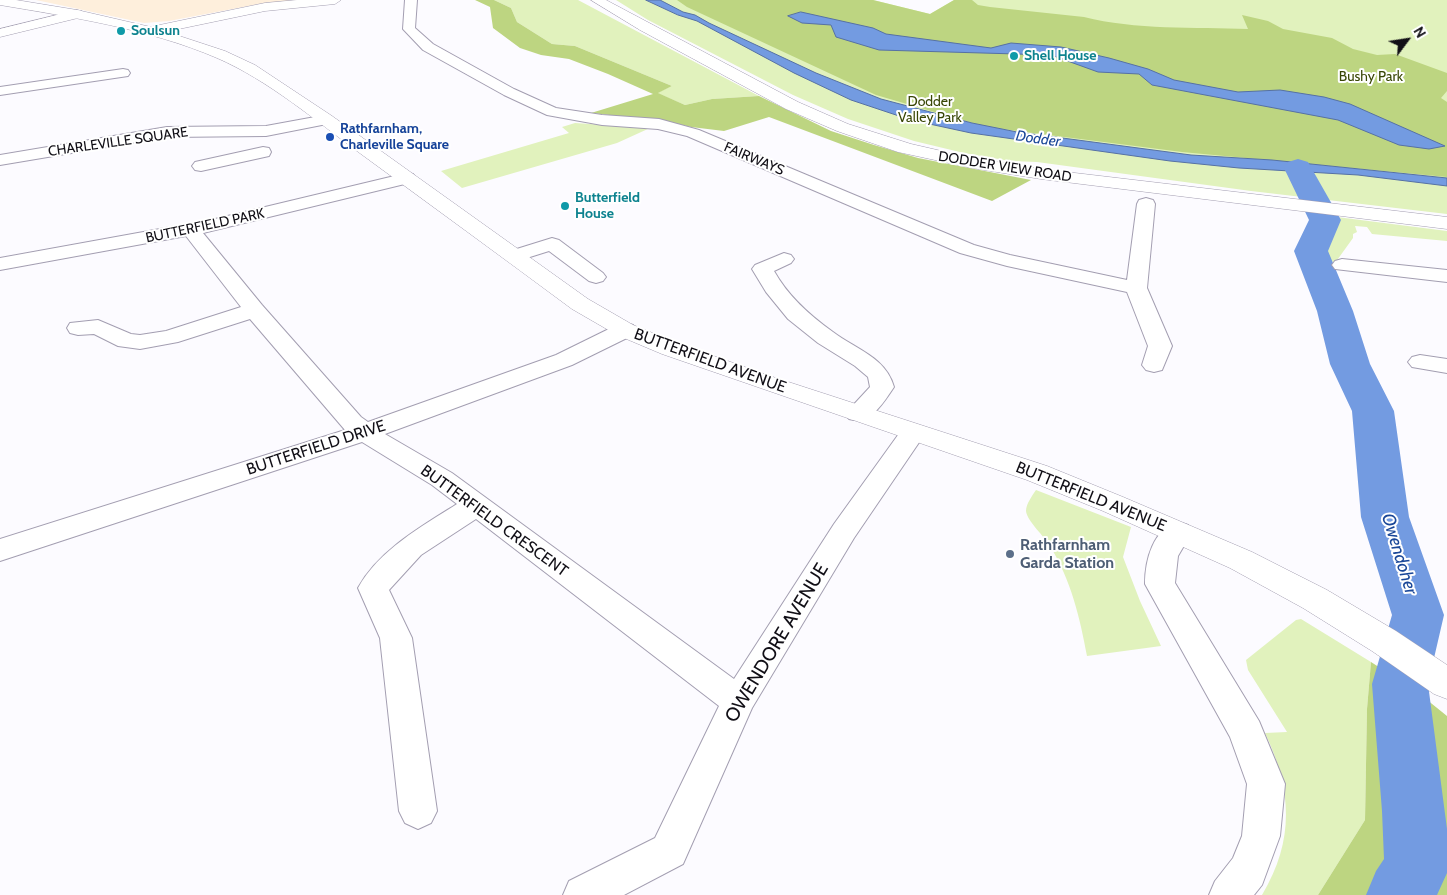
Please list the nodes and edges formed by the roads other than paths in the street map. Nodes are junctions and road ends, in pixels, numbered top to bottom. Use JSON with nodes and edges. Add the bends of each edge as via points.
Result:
{"nodes":[{"id":1,"x":0,"y":0,"type":"edge"},
{"id":2,"x":336,"y":0,"type":"edge"},
{"id":3,"x":411,"y":0,"type":"edge"},
{"id":4,"x":596,"y":0,"type":"edge"},
{"id":5,"x":77,"y":14,"type":"junction"},
{"id":6,"x":150,"y":31,"type":"junction"},
{"id":7,"x":0,"y":33,"type":"edge"},
{"id":8,"x":123,"y":73,"type":"dead end"},
{"id":9,"x":0,"y":91,"type":"edge"},
{"id":10,"x":326,"y":119,"type":"junction"},
{"id":11,"x":236,"y":132,"type":"junction"},
{"id":12,"x":263,"y":152,"type":"dead end"},
{"id":13,"x":246,"y":156,"type":"junction"},
{"id":14,"x":0,"y":160,"type":"edge"},
{"id":15,"x":201,"y":166,"type":"dead end"},
{"id":16,"x":407,"y":178,"type":"junction"},
{"id":17,"x":1146,"y":204,"type":"dead end"},
{"id":18,"x":1447,"y":223,"type":"edge"},
{"id":19,"x":191,"y":230,"type":"junction"},
{"id":20,"x":514,"y":256,"type":"junction"},
{"id":21,"x":784,"y":259,"type":"dead end"},
{"id":22,"x":0,"y":264,"type":"edge"},
{"id":23,"x":1342,"y":265,"type":"dead end"},
{"id":24,"x":1447,"y":276,"type":"edge"},
{"id":25,"x":596,"y":277,"type":"dead end"},
{"id":26,"x":1136,"y":288,"type":"junction"},
{"id":27,"x":254,"y":310,"type":"junction"},
{"id":28,"x":78,"y":328,"type":"dead end"},
{"id":29,"x":625,"y":330,"type":"junction"},
{"id":30,"x":1420,"y":362,"type":"dead end"},
{"id":31,"x":1154,"y":365,"type":"dead end"},
{"id":32,"x":1447,"y":366,"type":"edge"},
{"id":33,"x":858,"y":414,"type":"junction"},
{"id":34,"x":364,"y":433,"type":"junction"},
{"id":35,"x":908,"y":441,"type":"dead end"},
{"id":36,"x":477,"y":505,"type":"junction"},
{"id":37,"x":1178,"y":532,"type":"junction"},
{"id":38,"x":0,"y":550,"type":"edge"},
{"id":39,"x":1447,"y":684,"type":"edge"},
{"id":40,"x":738,"y":701,"type":"junction"},
{"id":41,"x":418,"y":811,"type":"dead end"},
{"id":42,"x":583,"y":895,"type":"edge"},
{"id":43,"x":1229,"y":895,"type":"edge"}],
"edges":[{"from":1,"to":5,"type":"main road","name":"BUTTERFIELD AVENUE"},
{"from":2,"to":6,"type":"main road","via":[[265,7]]},
{"from":3,"to":26,"type":"street","name":"FAIRWAYS","via":[[409,29],[428,46],[540,107],[569,116],[675,127],[967,249]]},
{"from":4,"to":18,"type":"main road","name":"DODDER VIEW ROAD","via":[[790,105],[841,128],[890,144],[1008,169]]},
{"from":5,"to":6,"type":"main road","name":"BUTTERFIELD AVENUE"},
{"from":5,"to":7,"type":"main road"},
{"from":6,"to":10,"type":"main road","name":"BUTTERFIELD AVENUE","via":[[250,68]]},
{"from":8,"to":9,"type":"street"},
{"from":10,"to":11,"type":"street","name":"CHARLEVILLE SQUARE","via":[[266,131]]},
{"from":10,"to":16,"type":"main road","name":"BUTTERFIELD AVENUE"},
{"from":11,"to":13,"type":"street"},
{"from":11,"to":14,"type":"street","name":"CHARLEVILLE SQUARE","via":[[167,132]]},
{"from":12,"to":13,"type":"street"},
{"from":13,"to":15,"type":"street"},
{"from":16,"to":19,"type":"street","name":"BUTTERFIELD PARK"},
{"from":16,"to":20,"type":"main road","name":"BUTTERFIELD AVENUE"},
{"from":17,"to":26,"type":"street"},
{"from":19,"to":22,"type":"street","name":"BUTTERFIELD PARK"},
{"from":19,"to":27,"type":"street","name":"BUTTERFIELD CRESCENT"},
{"from":20,"to":25,"type":"street","via":[[552,244]]},
{"from":20,"to":29,"type":"main road","name":"BUTTERFIELD AVENUE","via":[[580,304]]},
{"from":21,"to":33,"type":"street","via":[[762,269],[773,288],[796,314],[878,375],[882,387]]},
{"from":23,"to":24,"type":"street"},
{"from":26,"to":31,"type":"street","via":[[1160,346]]},
{"from":27,"to":28,"type":"street","via":[[170,337],[140,342],[126,341],[98,328]]},
{"from":27,"to":34,"type":"street","name":"BUTTERFIELD CRESCENT"},
{"from":29,"to":33,"type":"main road","name":"BUTTERFIELD AVENUE"},
{"from":29,"to":34,"type":"street","name":"BUTTERFIELD DRIVE","via":[[564,360]]},
{"from":30,"to":32,"type":"street"},
{"from":33,"to":37,"type":"main road","name":"BUTTERFIELD AVENUE","via":[[1036,473]]},
{"from":34,"to":36,"type":"street","name":"BUTTERFIELD CRESCENT","via":[[442,479]]},
{"from":34,"to":38,"type":"street","name":"BUTTERFIELD DRIVE"},
{"from":35,"to":40,"type":"street","name":"OWENDORE AVENUE","via":[[844,531]]},
{"from":36,"to":40,"type":"street","name":"BUTTERFIELD CRESCENT"},
{"from":36,"to":41,"type":"street","via":[[411,547],[373,588],[396,638]]},
{"from":37,"to":39,"type":"main road","name":"BUTTERFIELD AVENUE","via":[[1299,590],[1384,641]]},
{"from":37,"to":43,"type":"street","via":[[1168,542],[1159,565],[1160,584],[1246,732],[1266,784],[1261,836],[1248,871]]},
{"from":40,"to":42,"type":"street","name":"OWENDORE AVENUE","via":[[669,851]]}]}
